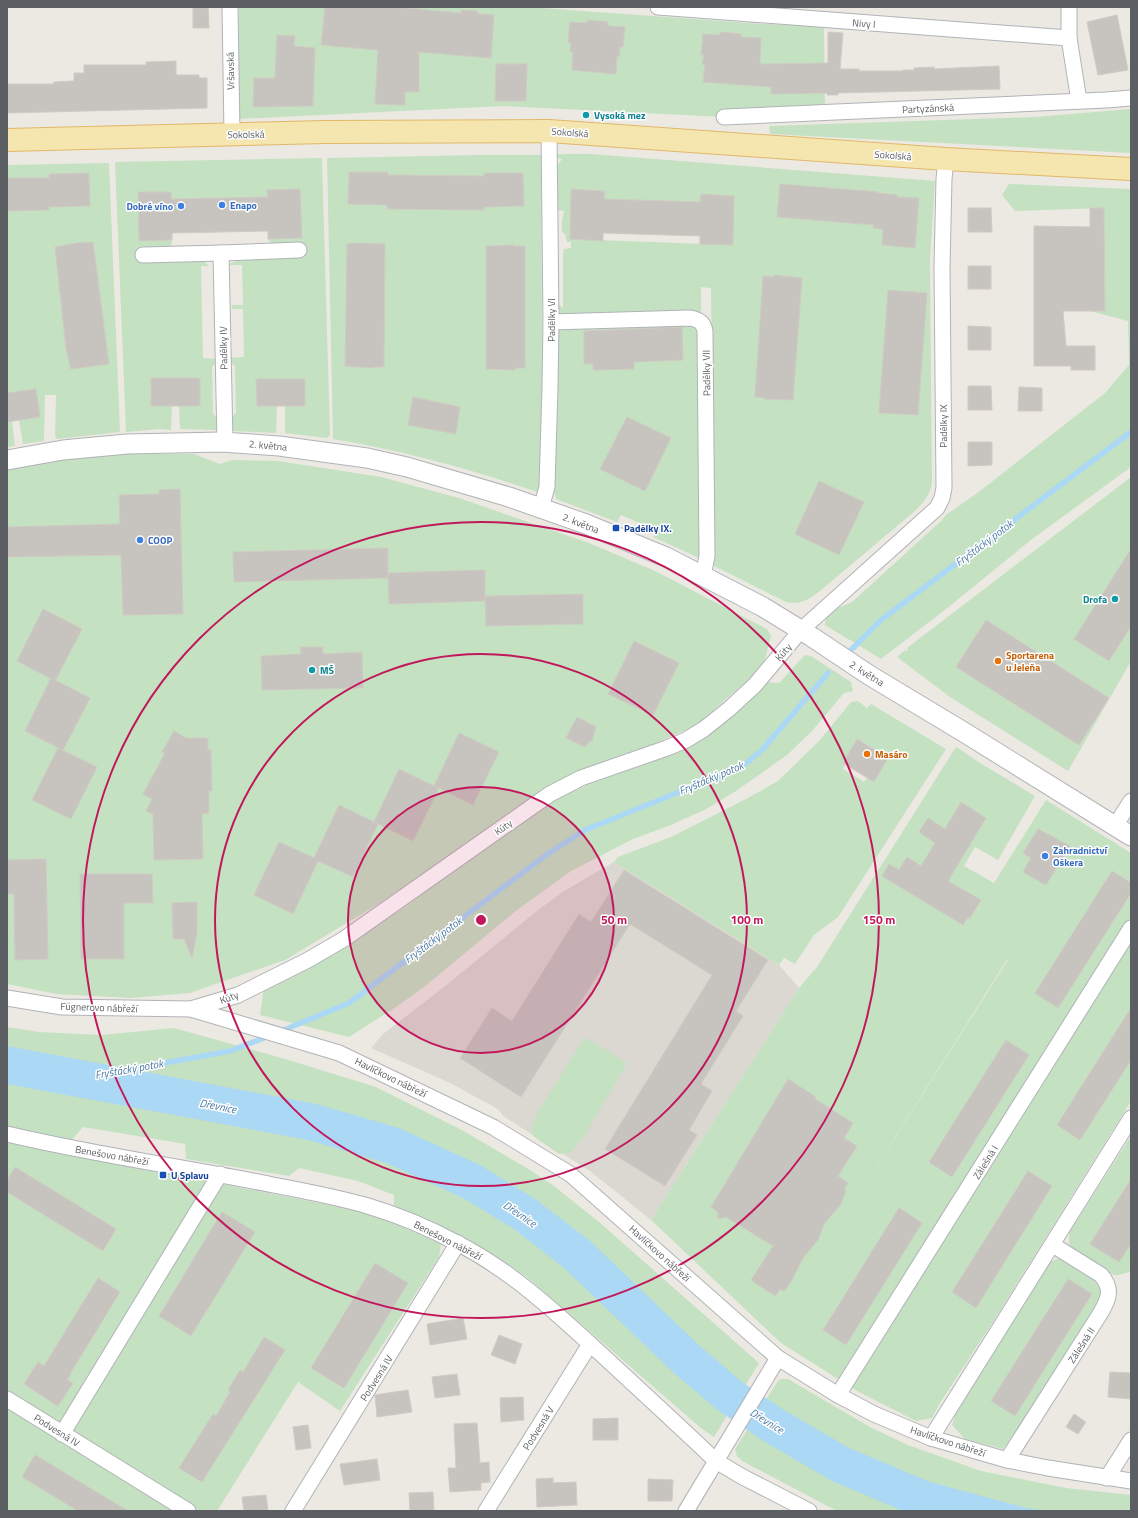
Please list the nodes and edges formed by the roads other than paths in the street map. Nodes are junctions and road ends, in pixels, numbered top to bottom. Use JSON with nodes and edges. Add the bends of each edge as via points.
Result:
{"nodes":[{"id":1,"x":230,"y":7,"type":"edge"},
{"id":2,"x":658,"y":7,"type":"edge"},
{"id":3,"x":1069,"y":7,"type":"edge"},
{"id":4,"x":1069,"y":38,"type":"junction"},
{"id":5,"x":1131,"y":98,"type":"edge"},
{"id":6,"x":1079,"y":101,"type":"junction"},
{"id":7,"x":724,"y":117,"type":"dead end"},
{"id":8,"x":549,"y":131,"type":"junction"},
{"id":9,"x":232,"y":135,"type":"junction"},
{"id":10,"x":7,"y":140,"type":"edge"},
{"id":11,"x":946,"y":159,"type":"junction"},
{"id":12,"x":1131,"y":169,"type":"edge"},
{"id":13,"x":298,"y":250,"type":"dead end"},
{"id":14,"x":221,"y":253,"type":"junction"},
{"id":15,"x":143,"y":254,"type":"dead end"},
{"id":16,"x":551,"y":322,"type":"junction"},
{"id":17,"x":225,"y":442,"type":"junction"},
{"id":18,"x":7,"y":460,"type":"edge"},
{"id":19,"x":541,"y":508,"type":"junction"},
{"id":20,"x":700,"y":575,"type":"junction"},
{"id":21,"x":801,"y":630,"type":"junction"},
{"id":22,"x":1131,"y":801,"type":"edge"},
{"id":23,"x":1123,"y":831,"type":"edge"},
{"id":24,"x":1131,"y":928,"type":"edge"},
{"id":25,"x":7,"y":998,"type":"edge"},
{"id":26,"x":191,"y":1009,"type":"junction"},
{"id":27,"x":1131,"y":1118,"type":"edge"},
{"id":28,"x":7,"y":1134,"type":"edge"},
{"id":29,"x":220,"y":1174,"type":"junction"},
{"id":30,"x":458,"y":1243,"type":"junction"},
{"id":31,"x":1053,"y":1245,"type":"junction"},
{"id":32,"x":590,"y":1344,"type":"junction"},
{"id":33,"x":774,"y":1364,"type":"junction"},
{"id":34,"x":838,"y":1395,"type":"junction"},
{"id":35,"x":7,"y":1399,"type":"edge"},
{"id":36,"x":62,"y":1434,"type":"junction"},
{"id":37,"x":931,"y":1438,"type":"junction"},
{"id":38,"x":1131,"y":1440,"type":"edge"},
{"id":39,"x":1007,"y":1460,"type":"junction"},
{"id":40,"x":716,"y":1461,"type":"junction"},
{"id":41,"x":1107,"y":1478,"type":"junction"},
{"id":42,"x":1131,"y":1481,"type":"edge"},
{"id":43,"x":188,"y":1511,"type":"edge"},
{"id":44,"x":293,"y":1511,"type":"edge"},
{"id":45,"x":486,"y":1511,"type":"edge"},
{"id":46,"x":686,"y":1511,"type":"edge"},
{"id":47,"x":809,"y":1511,"type":"edge"}],
"edges":[{"from":1,"to":9,"type":"street","name":"Vršavská"},
{"from":2,"to":4,"type":"street","name":"Nivy I"},
{"from":3,"to":4,"type":"street"},
{"from":4,"to":6,"type":"street"},
{"from":5,"to":6,"type":"street","name":"Partyzánská"},
{"from":6,"to":7,"type":"street","name":"Partyzánská"},
{"from":8,"to":9,"type":"main road","name":"Sokolská","via":[[454,130]]},
{"from":8,"to":11,"type":"main road","name":"Sokolská"},
{"from":8,"to":16,"type":"street","name":"Padělky VI"},
{"from":9,"to":10,"type":"main road","name":"Sokolská"},
{"from":11,"to":12,"type":"main road","name":"Sokolská"},
{"from":11,"to":21,"type":"street","name":"Padělky IX","via":[[942,267],[942,498],[937,508]]},
{"from":13,"to":14,"type":"street"},
{"from":14,"to":15,"type":"street"},
{"from":14,"to":17,"type":"street","name":"Padělky IV"},
{"from":16,"to":19,"type":"street","name":"Padělky VI","via":[[547,487]]},
{"from":16,"to":20,"type":"street","name":"Padělky VII","via":[[689,318],[702,323],[706,332],[707,556]]},
{"from":17,"to":18,"type":"street","name":"2. května","via":[[105,446]]},
{"from":17,"to":19,"type":"street","name":"2. května","via":[[302,449],[381,461],[435,474]]},
{"from":19,"to":20,"type":"street","name":"2. května","via":[[658,554]]},
{"from":20,"to":21,"type":"street","name":"2. května","via":[[763,607]]},
{"from":21,"to":23,"type":"street","name":"2. května","via":[[869,675]]},
{"from":21,"to":26,"type":"street","name":"Kúty","via":[[755,685],[704,729],[686,740],[581,778],[550,794],[344,939],[308,960],[238,994]]},
{"from":22,"to":23,"type":"street"},
{"from":24,"to":34,"type":"street","name":"Zálešná I"},
{"from":25,"to":26,"type":"street","name":"Fügnerovo nábřeží","via":[[62,1007]]},
{"from":26,"to":33,"type":"street","name":"Havlíčkovo nábřeží","via":[[339,1053],[493,1127],[547,1159],[570,1174]]},
{"from":27,"to":31,"type":"street"},
{"from":28,"to":29,"type":"street","name":"Benešovo nábřeží","via":[[80,1150]]},
{"from":29,"to":30,"type":"street","name":"Benešovo nábřeží","via":[[369,1206],[416,1223]]},
{"from":29,"to":36,"type":"street"},
{"from":30,"to":32,"type":"street","name":"Benešovo nábřeží","via":[[520,1283]]},
{"from":30,"to":44,"type":"street","name":"Podvesná IV"},
{"from":31,"to":37,"type":"street"},
{"from":31,"to":39,"type":"street","name":"Zálešná II","via":[[1101,1275],[1108,1287],[1108,1299]]},
{"from":32,"to":40,"type":"street","name":"Benešovo nábřeží"},
{"from":32,"to":45,"type":"street","name":"Podvesná V"},
{"from":33,"to":34,"type":"street","name":"Havlíčkovo nábřeží"},
{"from":33,"to":40,"type":"street"},
{"from":34,"to":37,"type":"street","name":"Havlíčkovo nábřeží","via":[[874,1414]]},
{"from":35,"to":36,"type":"street","name":"Podvesná IV"},
{"from":36,"to":43,"type":"street","name":"Podvesná IV"},
{"from":37,"to":39,"type":"street","name":"Havlíčkovo nábřeží"},
{"from":38,"to":41,"type":"street"},
{"from":39,"to":41,"type":"street","name":"Havlíčkovo nábřeží"},
{"from":40,"to":46,"type":"street"},
{"from":40,"to":47,"type":"street","name":"Benešovo nábřeží"},
{"from":41,"to":42,"type":"street","name":"Havlíčkovo nábřeží"}]}
